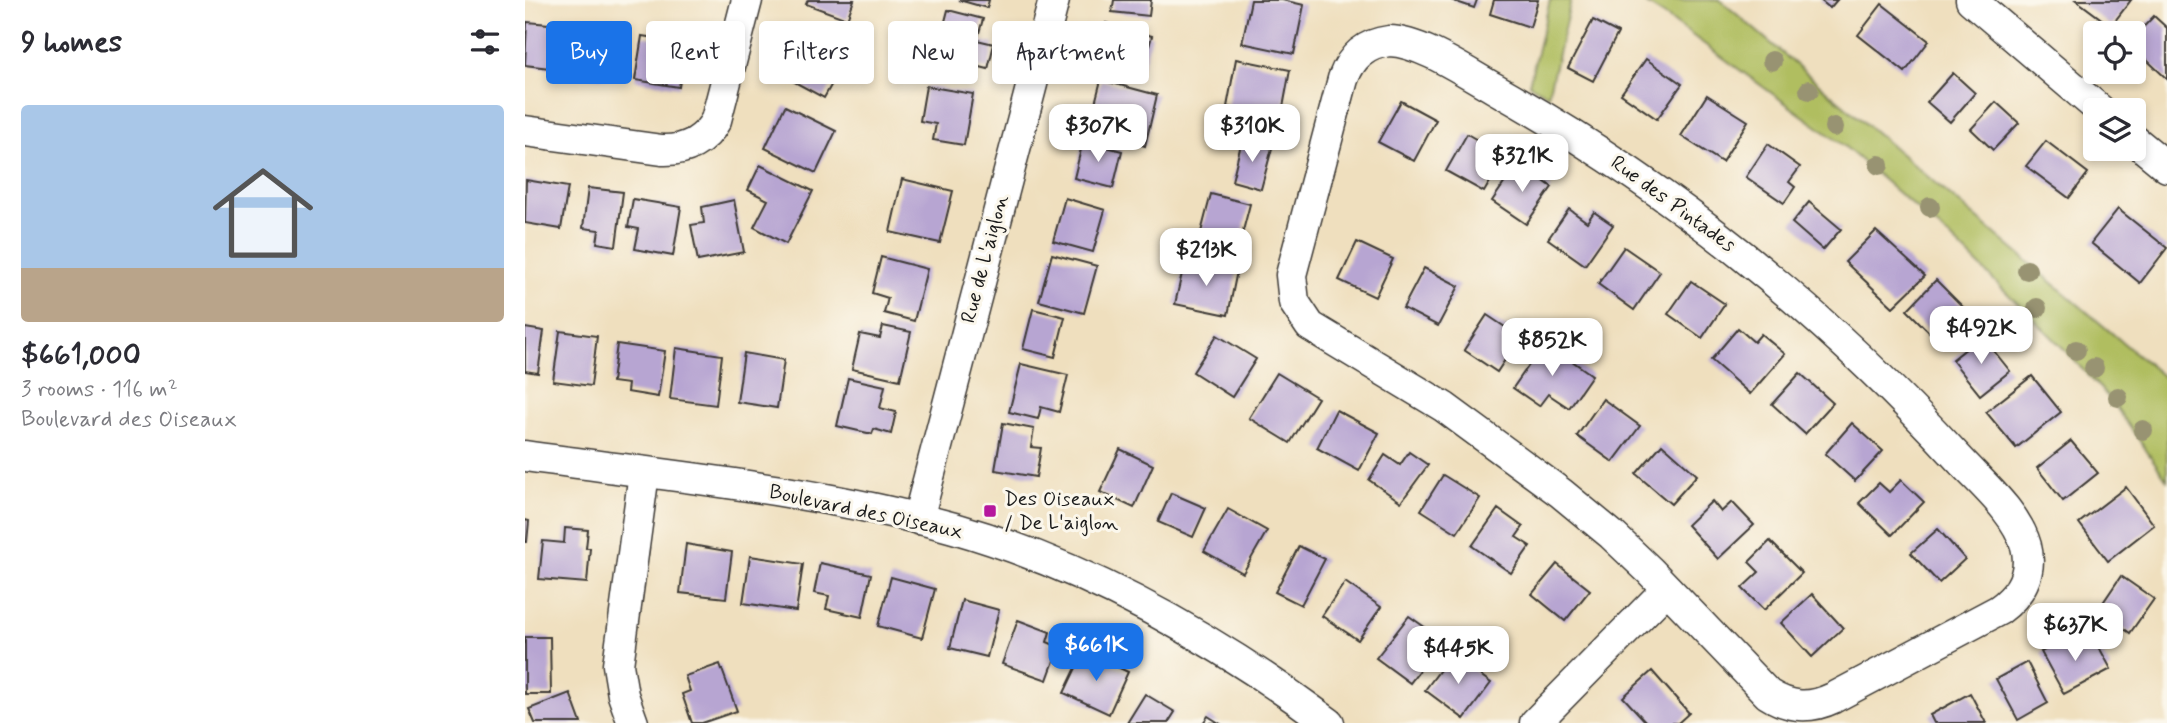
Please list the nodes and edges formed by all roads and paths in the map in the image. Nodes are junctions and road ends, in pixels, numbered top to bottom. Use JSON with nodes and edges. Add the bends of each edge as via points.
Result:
{"nodes":[{"id":1,"x":747,"y":0,"type":"edge"},
{"id":2,"x":1054,"y":0,"type":"edge"},
{"id":3,"x":1971,"y":0,"type":"edge"},
{"id":4,"x":2086,"y":98,"type":"edge"},
{"id":5,"x":525,"y":131,"type":"edge"},
{"id":6,"x":2146,"y":150,"type":"edge"},
{"id":7,"x":2167,"y":167,"type":"edge"},
{"id":8,"x":525,"y":456,"type":"edge"},
{"id":9,"x":644,"y":473,"type":"junction"},
{"id":10,"x":918,"y":519,"type":"junction"},
{"id":11,"x":1667,"y":589,"type":"junction"},
{"id":12,"x":633,"y":723,"type":"edge"},
{"id":13,"x":1329,"y":723,"type":"edge"},
{"id":14,"x":1535,"y":723,"type":"edge"}],
"edges":[{"from":1,"to":5,"type":"street","via":[[716,120],[698,141],[681,149],[662,150]]},
{"from":2,"to":10,"type":"street","name":"Rue de L'aiglon"},
{"from":3,"to":4,"type":"street"},
{"from":6,"to":7,"type":"street"},
{"from":8,"to":9,"type":"street","name":"Boulevard des Oiseaux"},
{"from":9,"to":10,"type":"street","name":"Boulevard des Oiseaux"},
{"from":9,"to":12,"type":"street","via":[[618,665]]},
{"from":10,"to":13,"type":"street","name":"Boulevard des Oiseaux","via":[[1034,557],[1140,604],[1242,662]]},
{"from":11,"to":11,"type":"street","name":"Rue des Pintades","via":[[1768,694],[1785,703],[1813,705],[2007,604],[2024,582],[2028,553],[2006,512],[1908,405],[1816,316],[1717,233],[1585,142],[1445,61],[1397,41],[1363,50],[1343,79],[1294,265],[1292,293],[1298,311],[1310,326],[1444,407],[1505,450],[1588,515]]},
{"from":11,"to":14,"type":"street"}]}
